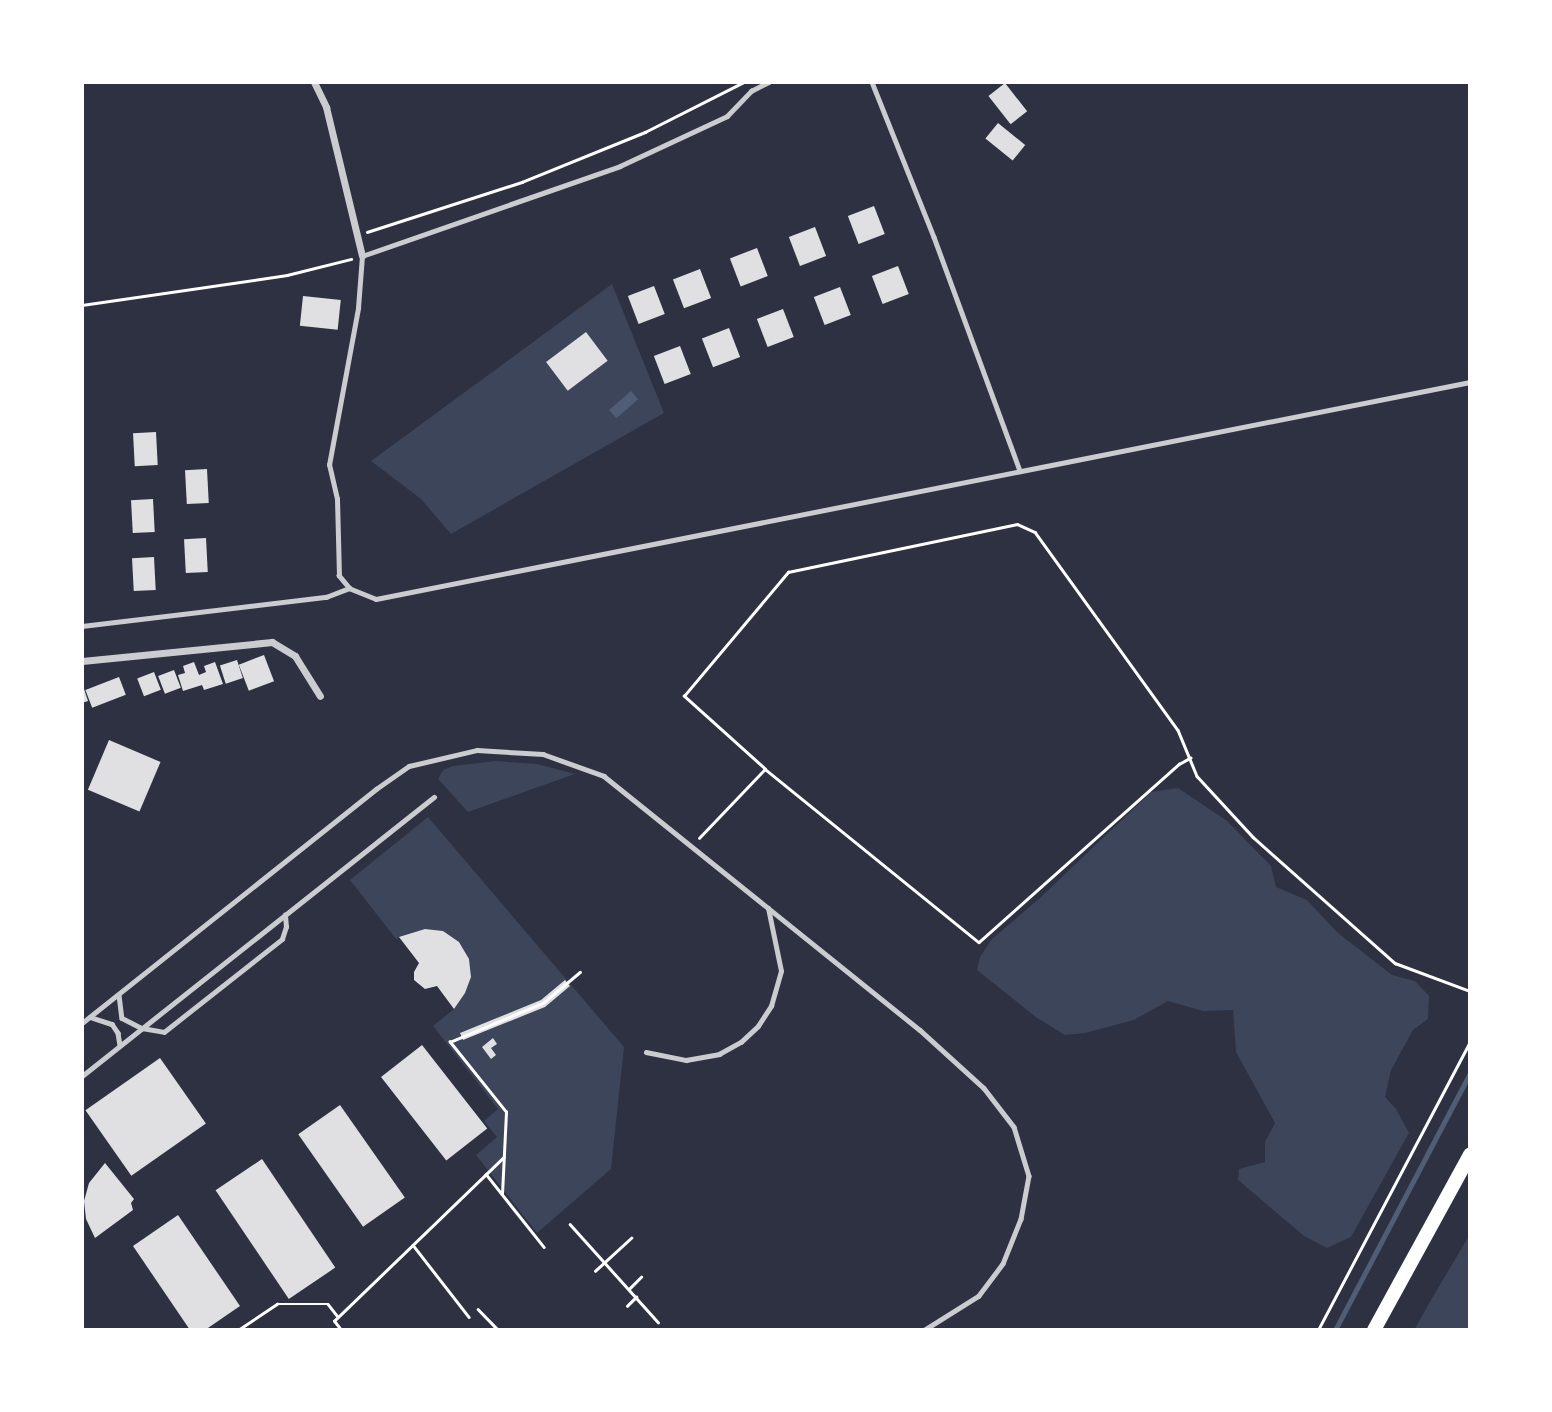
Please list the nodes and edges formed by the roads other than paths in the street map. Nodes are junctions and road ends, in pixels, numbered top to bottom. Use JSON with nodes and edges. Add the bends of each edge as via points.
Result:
{"nodes":[{"id":1,"x":314,"y":82,"type":"edge"},
{"id":2,"x":769,"y":82,"type":"edge"},
{"id":3,"x":872,"y":82,"type":"edge"},
{"id":4,"x":362,"y":256,"type":"junction"},
{"id":5,"x":1470,"y":382,"type":"edge"},
{"id":6,"x":1020,"y":471,"type":"junction"},
{"id":7,"x":349,"y":588,"type":"junction"},
{"id":8,"x":82,"y":626,"type":"edge"},
{"id":9,"x":82,"y":660,"type":"edge"},
{"id":10,"x":320,"y":696,"type":"dead end"},
{"id":11,"x":434,"y":797,"type":"dead end"},
{"id":12,"x":768,"y":908,"type":"junction"},
{"id":13,"x":285,"y":915,"type":"junction"},
{"id":14,"x":119,"y":994,"type":"junction"},
{"id":15,"x":90,"y":1017,"type":"junction"},
{"id":16,"x":82,"y":1023,"type":"edge"},
{"id":17,"x":142,"y":1028,"type":"junction"},
{"id":18,"x":120,"y":1046,"type":"junction"},
{"id":19,"x":646,"y":1052,"type":"dead end"},
{"id":20,"x":82,"y":1076,"type":"edge"},
{"id":21,"x":1470,"y":1155,"type":"edge"},
{"id":22,"x":925,"y":1330,"type":"edge"},
{"id":23,"x":1374,"y":1330,"type":"edge"}],
"edges":[{"from":1,"to":4,"type":"street","via":[[326,107]]},
{"from":2,"to":4,"type":"lane","via":[[751,91],[727,116],[620,166]]},
{"from":3,"to":6,"type":"lane"},
{"from":4,"to":7,"type":"lane","via":[[358,308],[329,465],[337,499],[339,576]]},
{"from":5,"to":6,"type":"lane"},
{"from":6,"to":7,"type":"lane","via":[[376,599]]},
{"from":7,"to":8,"type":"lane","via":[[326,597]]},
{"from":9,"to":10,"type":"street","via":[[272,642],[295,656]]},
{"from":11,"to":13,"type":"lane"},
{"from":12,"to":14,"type":"lane","via":[[604,776],[543,754],[477,750],[409,766]]},
{"from":12,"to":19,"type":"lane","via":[[781,971],[771,1006],[758,1026],[719,1054],[685,1060]]},
{"from":12,"to":22,"type":"lane","via":[[920,1030],[984,1088],[1014,1127],[1029,1177],[1021,1219],[1003,1264],[979,1296]]},
{"from":13,"to":17,"type":"lane"},
{"from":13,"to":17,"type":"lane","via":[[282,939],[271,948],[164,1032]]},
{"from":14,"to":15,"type":"lane"},
{"from":14,"to":17,"type":"lane","via":[[122,1018]]},
{"from":15,"to":16,"type":"lane"},
{"from":15,"to":18,"type":"lane","via":[[112,1024]]},
{"from":17,"to":18,"type":"lane"},
{"from":18,"to":20,"type":"lane"},
{"from":21,"to":23,"type":"main road"}]}
